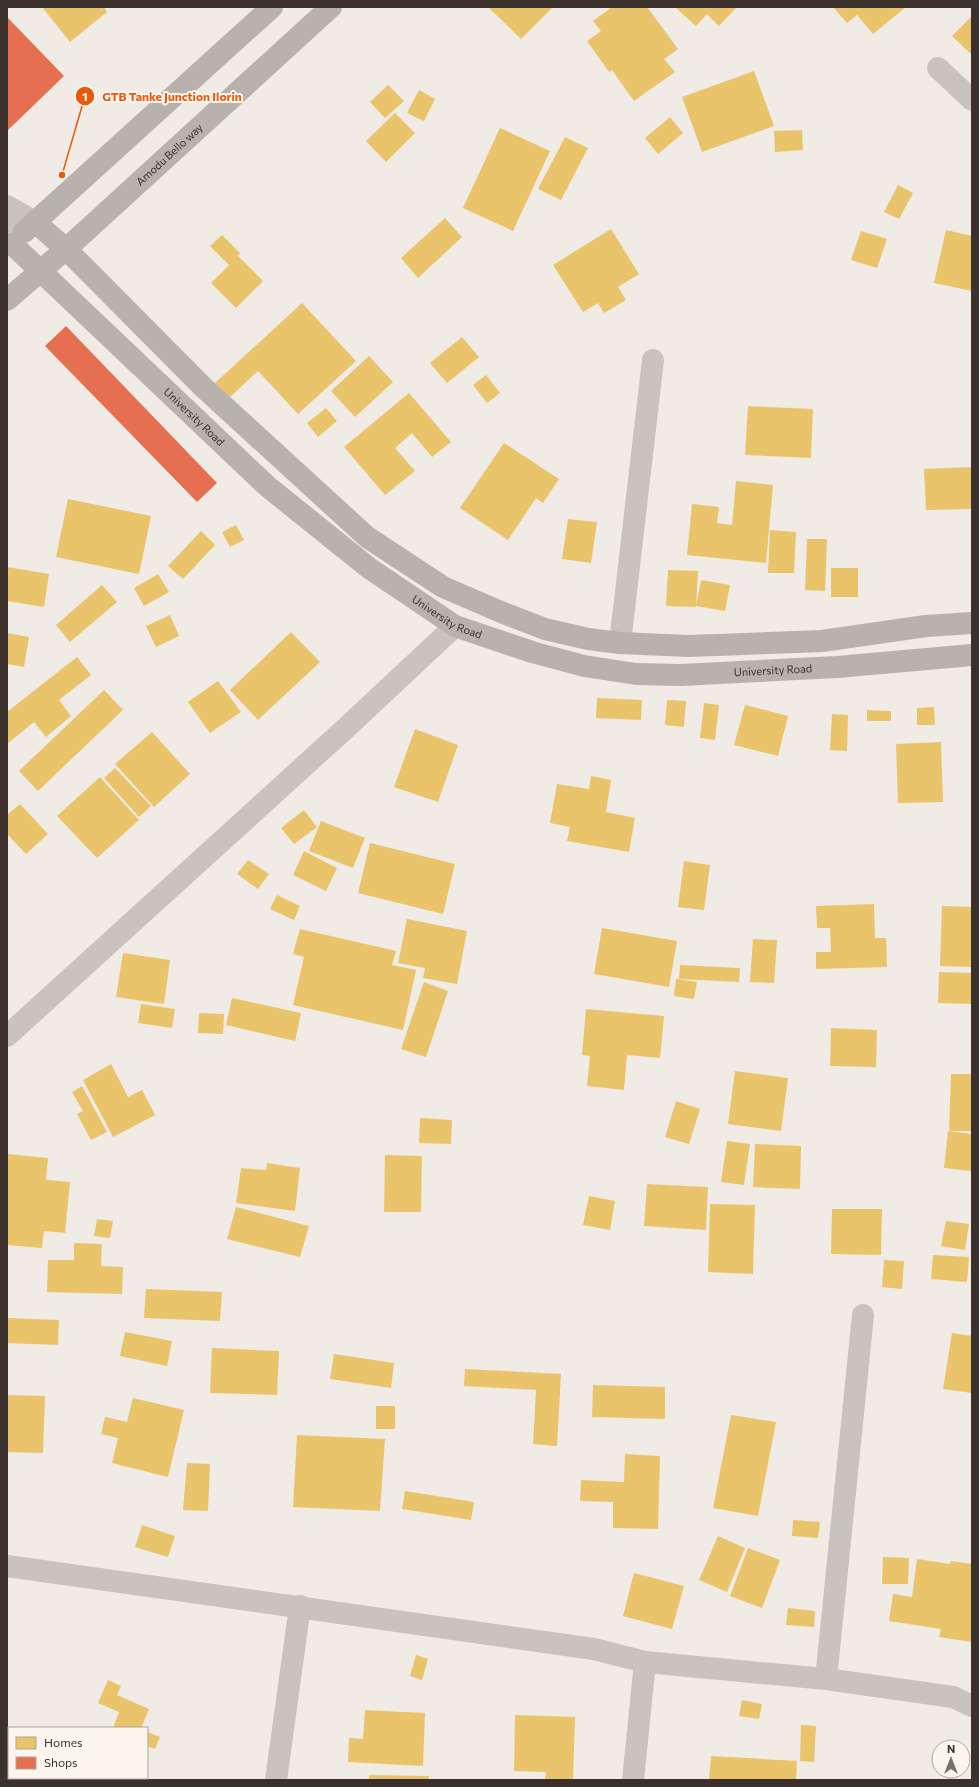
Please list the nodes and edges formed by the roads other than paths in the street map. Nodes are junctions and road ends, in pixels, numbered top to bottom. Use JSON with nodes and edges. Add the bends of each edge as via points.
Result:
{"nodes":[{"id":1,"x":272,"y":7,"type":"edge"},
{"id":2,"x":332,"y":7,"type":"edge"},
{"id":3,"x":938,"y":68,"type":"dead end"},
{"id":4,"x":972,"y":100,"type":"edge"},
{"id":5,"x":7,"y":206,"type":"edge"},
{"id":6,"x":7,"y":212,"type":"edge"},
{"id":7,"x":35,"y":222,"type":"junction"},
{"id":8,"x":10,"y":246,"type":"edge"},
{"id":9,"x":66,"y":249,"type":"junction"},
{"id":10,"x":41,"y":270,"type":"junction"},
{"id":11,"x":7,"y":300,"type":"edge"},
{"id":12,"x":654,"y":360,"type":"dead end"},
{"id":13,"x":972,"y":623,"type":"edge"},
{"id":14,"x":455,"y":626,"type":"junction"},
{"id":15,"x":620,"y":643,"type":"junction"},
{"id":16,"x":972,"y":655,"type":"edge"},
{"id":17,"x":7,"y":1036,"type":"edge"},
{"id":18,"x":863,"y":1315,"type":"dead end"},
{"id":19,"x":7,"y":1566,"type":"edge"},
{"id":20,"x":300,"y":1606,"type":"junction"},
{"id":21,"x":645,"y":1662,"type":"junction"},
{"id":22,"x":826,"y":1679,"type":"junction"},
{"id":23,"x":972,"y":1706,"type":"edge"},
{"id":24,"x":276,"y":1780,"type":"edge"},
{"id":25,"x":632,"y":1780,"type":"edge"}],
"edges":[{"from":1,"to":7,"type":"main road"},
{"from":2,"to":9,"type":"main road","name":"Amodu Bello way"},
{"from":3,"to":4,"type":"street"},
{"from":5,"to":7,"type":"street"},
{"from":6,"to":8,"type":"street"},
{"from":7,"to":8,"type":"main road"},
{"from":7,"to":9,"type":"main road"},
{"from":8,"to":10,"type":"main road","name":"University Road"},
{"from":9,"to":10,"type":"main road","name":"Amodu Bello way"},
{"from":9,"to":15,"type":"main road","via":[[203,387],[367,537],[444,587],[501,612],[545,629]]},
{"from":10,"to":11,"type":"main road","name":"Amodu Bello way"},
{"from":10,"to":14,"type":"main road","name":"University Road","via":[[267,486],[369,568]]},
{"from":12,"to":15,"type":"street"},
{"from":13,"to":15,"type":"main road","via":[[926,626],[822,640],[689,646]]},
{"from":14,"to":16,"type":"main road","name":"University Road","via":[[584,666],[636,674],[837,667]]},
{"from":14,"to":17,"type":"street"},
{"from":18,"to":22,"type":"street"},
{"from":19,"to":20,"type":"street"},
{"from":20,"to":21,"type":"street","via":[[594,1649]]},
{"from":20,"to":24,"type":"street"},
{"from":21,"to":22,"type":"street"},
{"from":21,"to":25,"type":"street"},
{"from":22,"to":23,"type":"street","via":[[953,1697]]}]}
